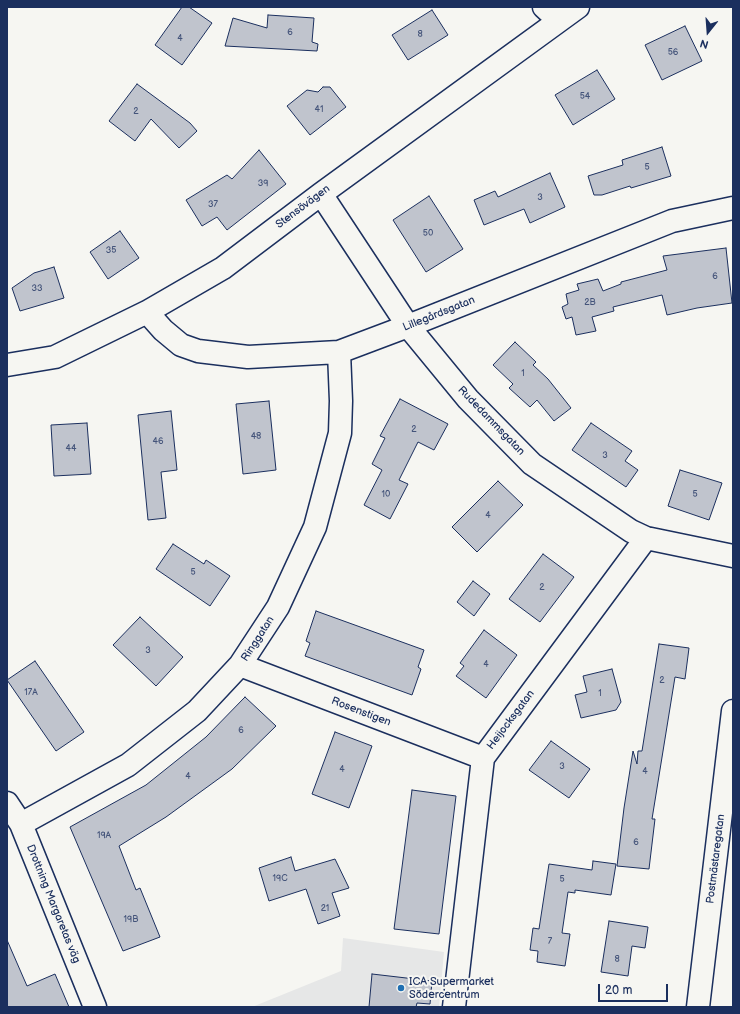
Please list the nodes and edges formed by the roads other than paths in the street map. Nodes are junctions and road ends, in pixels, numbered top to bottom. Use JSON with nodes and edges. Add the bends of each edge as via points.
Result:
{"nodes":[{"id":1,"x":578,"y":7,"type":"edge"},
{"id":2,"x":551,"y":14,"type":"edge"},
{"id":3,"x":321,"y":194,"type":"junction"},
{"id":4,"x":733,"y":208,"type":"edge"},
{"id":5,"x":147,"y":312,"type":"junction"},
{"id":6,"x":408,"y":326,"type":"junction"},
{"id":7,"x":339,"y":352,"type":"junction"},
{"id":8,"x":7,"y":365,"type":"edge"},
{"id":9,"x":646,"y":538,"type":"junction"},
{"id":10,"x":733,"y":556,"type":"edge"},
{"id":11,"x":240,"y":666,"type":"junction"},
{"id":12,"x":733,"y":711,"type":"edge"},
{"id":13,"x":483,"y":758,"type":"junction"},
{"id":14,"x":7,"y":803,"type":"edge"},
{"id":15,"x":21,"y":824,"type":"junction"},
{"id":16,"x":95,"y":1007,"type":"edge"},
{"id":17,"x":454,"y":1007,"type":"edge"},
{"id":18,"x":698,"y":1007,"type":"edge"}],
"edges":[{"from":1,"to":2,"type":"street","name":"Stensövägen"},
{"from":2,"to":3,"type":"street","name":"Stensövägen"},
{"from":3,"to":5,"type":"street","name":"Stensövägen","via":[[223,268]]},
{"from":3,"to":6,"type":"street","name":"Rudedammsgatan"},
{"from":4,"to":6,"type":"street","name":"Lillegårdsgatan","via":[[672,221]]},
{"from":5,"to":7,"type":"street","name":"Lillegårdsgatan","via":[[181,345],[198,351],[248,357]]},
{"from":5,"to":8,"type":"street","name":"Stensövägen","via":[[54,357]]},
{"from":6,"to":7,"type":"street","name":"Lillegårdsgatan"},
{"from":6,"to":9,"type":"street","name":"Rudedammsgatan","via":[[468,399],[532,464],[631,531]]},
{"from":7,"to":11,"type":"street","name":"Ringgatan","via":[[340,433],[315,526],[278,607]]},
{"from":9,"to":10,"type":"street","name":"Rudedammsgatan"},
{"from":9,"to":13,"type":"street","name":"Heijocksgatan"},
{"from":11,"to":13,"type":"street","name":"Rosenstigen"},
{"from":11,"to":15,"type":"street","name":"Ringgatan","via":[[198,711],[128,765]]},
{"from":12,"to":18,"type":"street","name":"Postmästaregatan"},
{"from":13,"to":17,"type":"street","name":"Heijocksgatan"},
{"from":14,"to":15,"type":"street","name":"Drottning Margaretas väg"},
{"from":15,"to":16,"type":"street","name":"Drottning Margaretas väg"}]}
